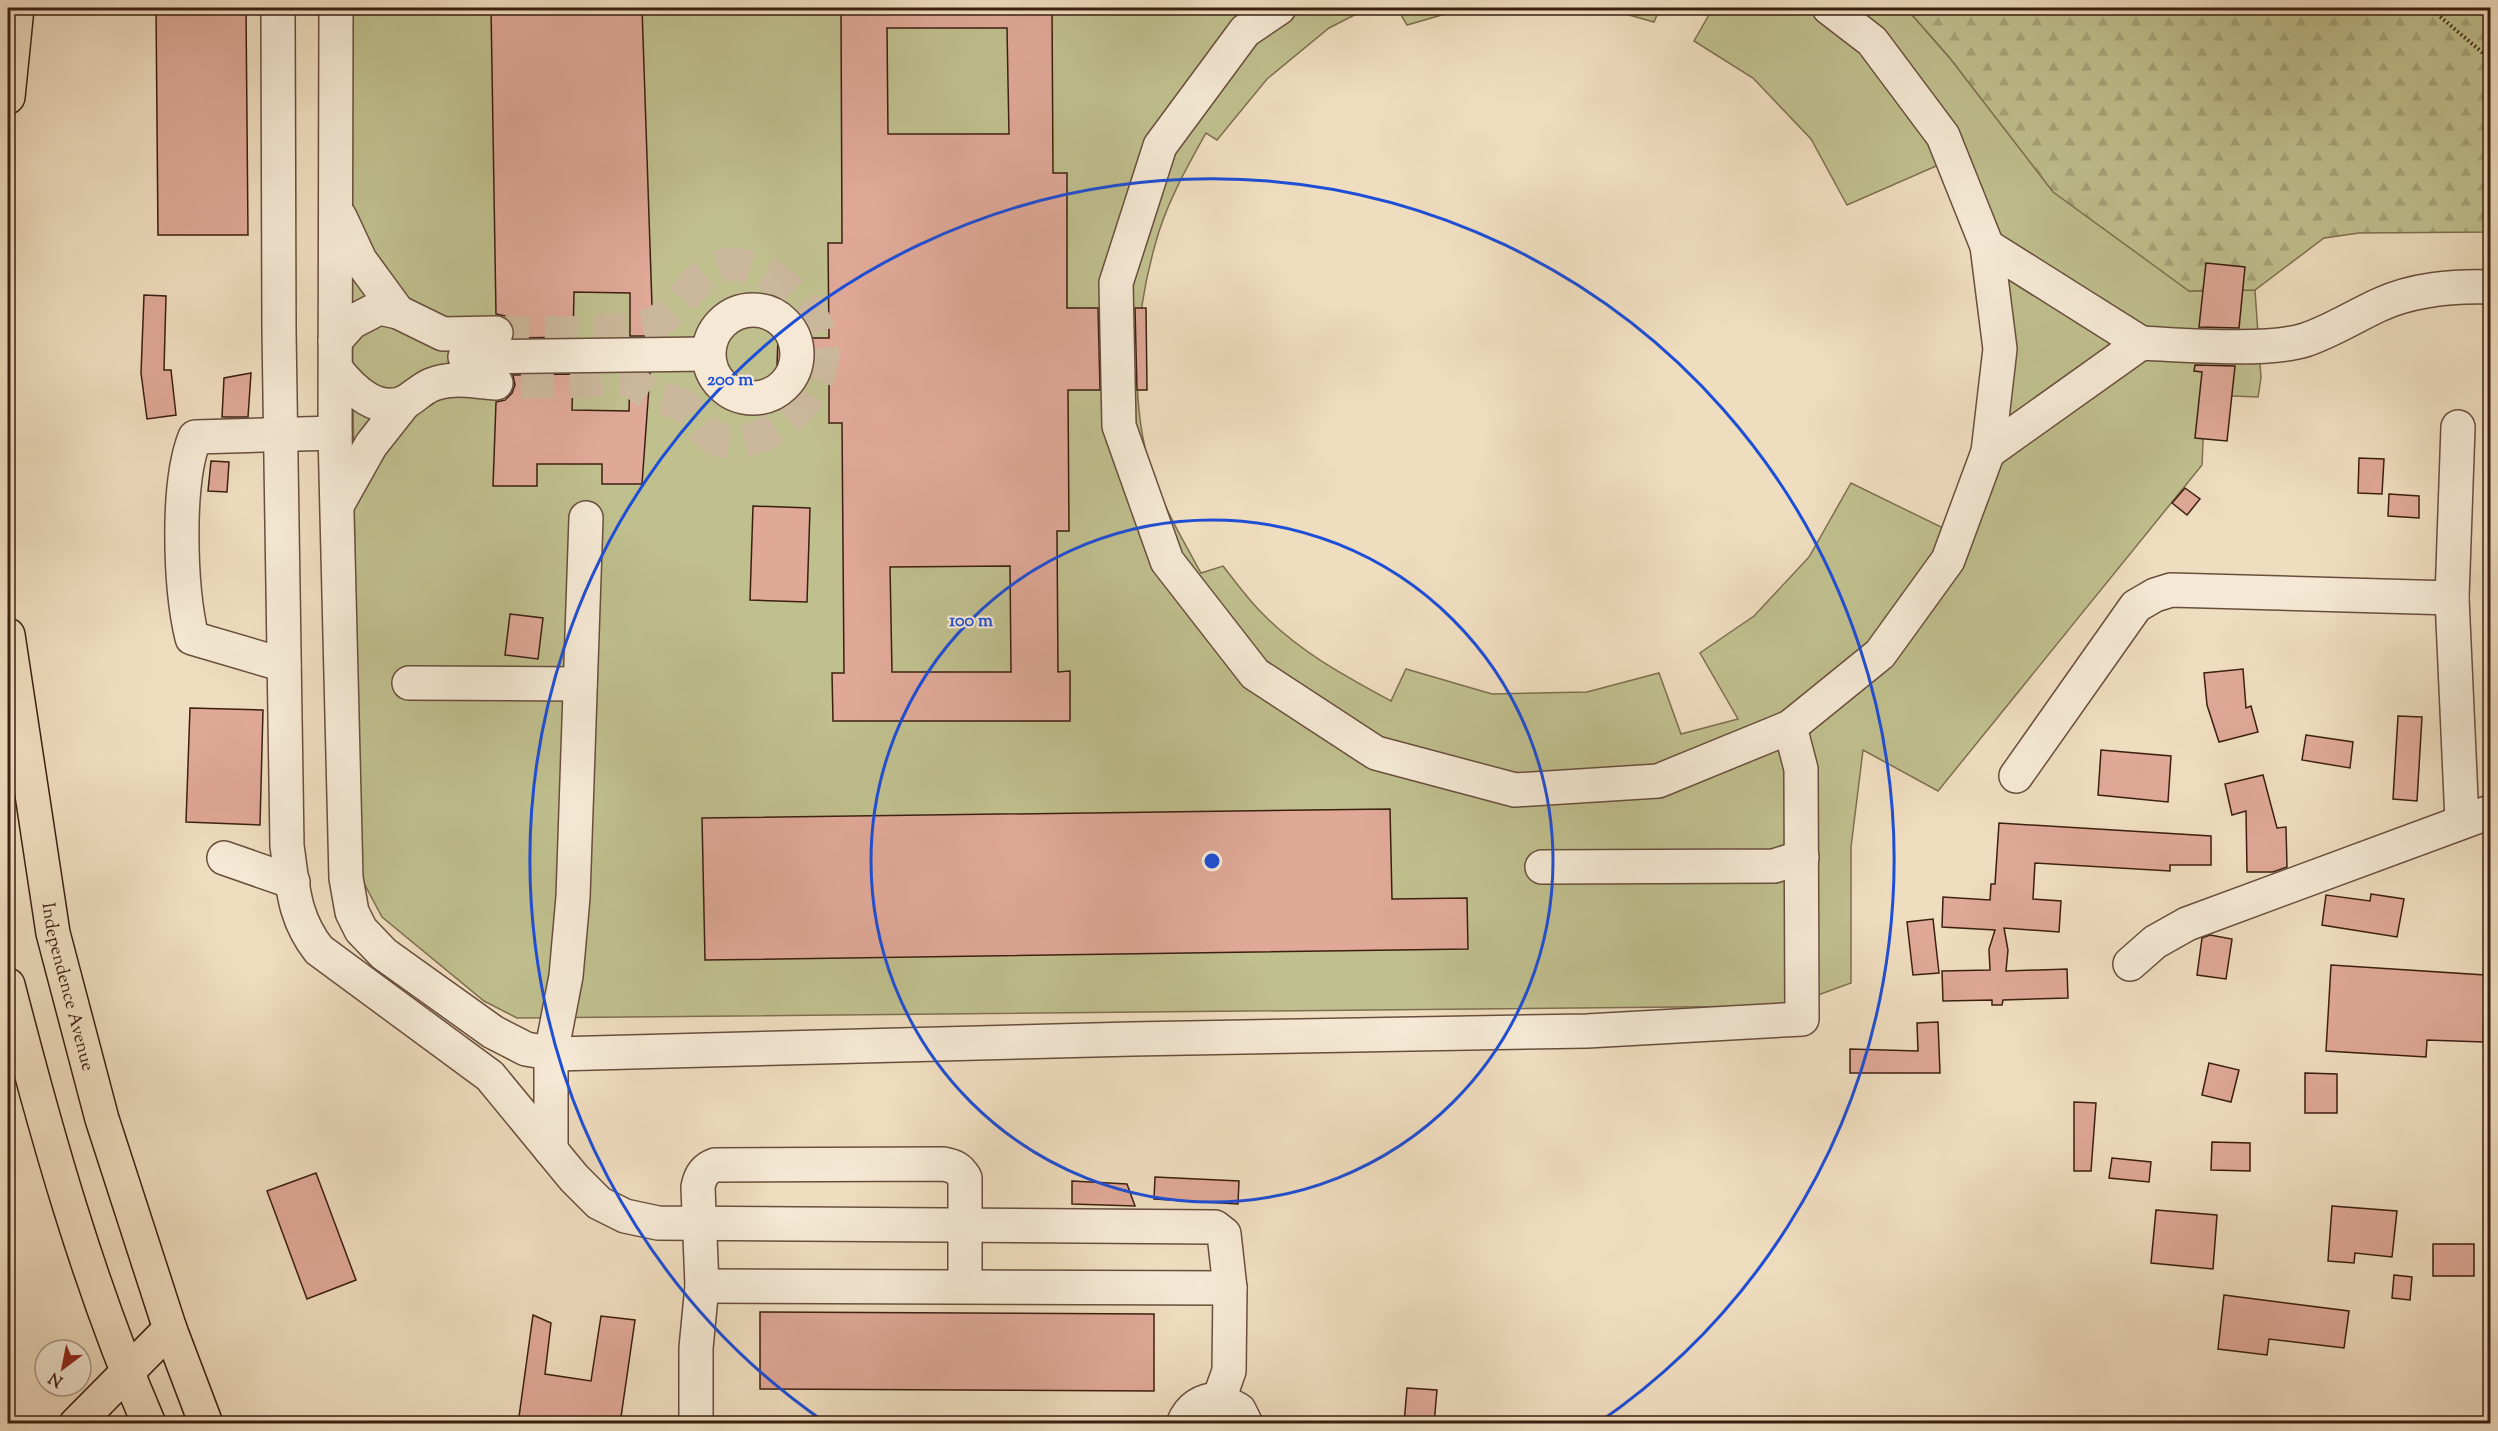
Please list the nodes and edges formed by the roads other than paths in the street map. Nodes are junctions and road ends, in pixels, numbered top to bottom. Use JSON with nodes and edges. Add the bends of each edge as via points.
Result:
{"nodes":[{"id":1,"x":17,"y":8,"type":"edge"},
{"id":2,"x":278,"y":8,"type":"edge"},
{"id":3,"x":336,"y":8,"type":"edge"},
{"id":4,"x":1279,"y":8,"type":"edge"},
{"id":5,"x":1829,"y":8,"type":"edge"},
{"id":6,"x":8,"y":97,"type":"edge"},
{"id":7,"x":336,"y":205,"type":"junction"},
{"id":8,"x":1987,"y":246,"type":"junction"},
{"id":9,"x":2490,"y":287,"type":"edge"},
{"id":10,"x":398,"y":312,"type":"junction"},
{"id":11,"x":496,"y":333,"type":"tunnel mouth"},
{"id":12,"x":2141,"y":344,"type":"junction"},
{"id":13,"x":708,"y":354,"type":"dead end"},
{"id":14,"x":336,"y":355,"type":"junction"},
{"id":15,"x":453,"y":357,"type":"junction"},
{"id":16,"x":496,"y":383,"type":"tunnel mouth"},
{"id":17,"x":405,"y":402,"type":"junction"},
{"id":18,"x":2458,"y":427,"type":"dead end"},
{"id":19,"x":336,"y":433,"type":"junction"},
{"id":20,"x":280,"y":436,"type":"junction"},
{"id":21,"x":1988,"y":452,"type":"junction"},
{"id":22,"x":339,"y":502,"type":"junction"},
{"id":23,"x":586,"y":518,"type":"dead end"},
{"id":24,"x":2452,"y":597,"type":"junction"},
{"id":25,"x":8,"y":635,"type":"edge"},
{"id":26,"x":284,"y":665,"type":"junction"},
{"id":27,"x":409,"y":683,"type":"dead end"},
{"id":28,"x":580,"y":684,"type":"junction"},
{"id":29,"x":1790,"y":727,"type":"junction"},
{"id":30,"x":2016,"y":776,"type":"dead end"},
{"id":31,"x":2476,"y":817,"type":"edge"},
{"id":32,"x":1802,"y":857,"type":"junction"},
{"id":33,"x":224,"y":858,"type":"dead end"},
{"id":34,"x":1542,"y":867,"type":"dead end"},
{"id":35,"x":293,"y":882,"type":"junction"},
{"id":36,"x":2130,"y":964,"type":"dead end"},
{"id":37,"x":8,"y":985,"type":"edge"},
{"id":38,"x":550,"y":1053,"type":"junction"},
{"id":39,"x":551,"y":1150,"type":"junction"},
{"id":40,"x":699,"y":1222,"type":"junction"},
{"id":41,"x":966,"y":1225,"type":"junction"},
{"id":42,"x":702,"y":1286,"type":"junction"},
{"id":43,"x":965,"y":1286,"type":"junction"},
{"id":44,"x":1230,"y":1288,"type":"junction"},
{"id":45,"x":170,"y":1329,"type":"junction"},
{"id":46,"x":128,"y":1371,"type":"junction"},
{"id":47,"x":190,"y":1385,"type":"junction"},
{"id":48,"x":1219,"y":1399,"type":"junction"},
{"id":49,"x":147,"y":1423,"type":"edge"},
{"id":50,"x":76,"y":1424,"type":"edge"},
{"id":51,"x":206,"y":1424,"type":"edge"},
{"id":52,"x":696,"y":1424,"type":"edge"},
{"id":53,"x":1183,"y":1424,"type":"edge"},
{"id":54,"x":1246,"y":1424,"type":"edge"}],
"edges":[{"from":1,"to":6,"type":"main road"},
{"from":2,"to":20,"type":"lane"},
{"from":3,"to":7,"type":"lane"},
{"from":4,"to":29,"type":"lane","via":[[1245,31],[1160,146],[1116,283],[1119,426],[1167,561],[1256,674],[1376,753],[1503,787],[1515,790],[1658,781]]},
{"from":5,"to":8,"type":"lane","via":[[1872,41],[1943,136]]},
{"from":7,"to":10,"type":"lane","via":[[360,260]]},
{"from":7,"to":14,"type":"lane"},
{"from":8,"to":12,"type":"lane"},
{"from":8,"to":21,"type":"lane","via":[[2000,349]]},
{"from":9,"to":12,"type":"lane","via":[[2454,286],[2407,294],[2305,340],[2278,345]]},
{"from":10,"to":14,"type":"lane","via":[[379,308],[352,322]]},
{"from":10,"to":15,"type":"lane"},
{"from":11,"to":15,"type":"lane"},
{"from":12,"to":21,"type":"lane"},
{"from":13,"to":15,"type":"lane"},
{"from":14,"to":17,"type":"lane","via":[[351,388],[381,405]]},
{"from":14,"to":19,"type":"lane"},
{"from":15,"to":16,"type":"lane"},
{"from":15,"to":17,"type":"lane","via":[[431,385]]},
{"from":17,"to":22,"type":"lane","via":[[371,445]]},
{"from":18,"to":24,"type":"lane"},
{"from":19,"to":20,"type":"lane"},
{"from":19,"to":22,"type":"lane"},
{"from":20,"to":26,"type":"lane"},
{"from":20,"to":26,"type":"lane","via":[[195,437],[186,458],[182,502],[186,613],[192,638]]},
{"from":21,"to":29,"type":"lane","via":[[1948,560],[1880,654]]},
{"from":22,"to":38,"type":"lane","via":[[346,878],[352,912],[360,930],[384,954],[493,1032],[526,1048]]},
{"from":23,"to":28,"type":"lane"},
{"from":24,"to":30,"type":"lane","via":[[2171,590],[2156,595],[2136,606]]},
{"from":24,"to":31,"type":"lane"},
{"from":25,"to":45,"type":"main road","name":"Independence Avenue","via":[[53,933],[102,1119]]},
{"from":26,"to":35,"type":"lane","via":[[287,846]]},
{"from":27,"to":28,"type":"lane"},
{"from":28,"to":38,"type":"lane","via":[[573,897],[566,976]]},
{"from":29,"to":32,"type":"lane","via":[[1801,769]]},
{"from":31,"to":36,"type":"lane","via":[[2187,924],[2156,942]]},
{"from":32,"to":34,"type":"lane","via":[[1774,866]]},
{"from":32,"to":38,"type":"lane","via":[[1802,1018],[1786,1022],[1587,1031]]},
{"from":33,"to":35,"type":"lane"},
{"from":35,"to":39,"type":"lane","via":[[297,914],[319,950],[490,1076]]},
{"from":37,"to":46,"type":"main road","via":[[46,1130]]},
{"from":38,"to":39,"type":"lane"},
{"from":39,"to":40,"type":"lane","via":[[599,1203],[626,1216],[658,1223]]},
{"from":40,"to":41,"type":"lane"},
{"from":40,"to":41,"type":"lane","via":[[700,1177],[715,1165],[943,1164],[960,1169],[965,1178]]},
{"from":40,"to":42,"type":"lane"},
{"from":41,"to":43,"type":"lane"},
{"from":41,"to":44,"type":"lane","via":[[1215,1227],[1224,1234]]},
{"from":42,"to":43,"type":"lane"},
{"from":42,"to":52,"type":"lane","via":[[696,1348]]},
{"from":43,"to":44,"type":"lane"},
{"from":44,"to":48,"type":"lane","via":[[1229,1371]]},
{"from":45,"to":46,"type":"main road"},
{"from":45,"to":47,"type":"main road","name":"Independence Avenue"},
{"from":46,"to":49,"type":"main road"},
{"from":46,"to":50,"type":"main road"},
{"from":47,"to":49,"type":"main road"},
{"from":47,"to":51,"type":"main road","name":"Independence Avenue"},
{"from":48,"to":53,"type":"lane","via":[[1197,1404]]},
{"from":48,"to":54,"type":"lane","via":[[1239,1410]]}]}
